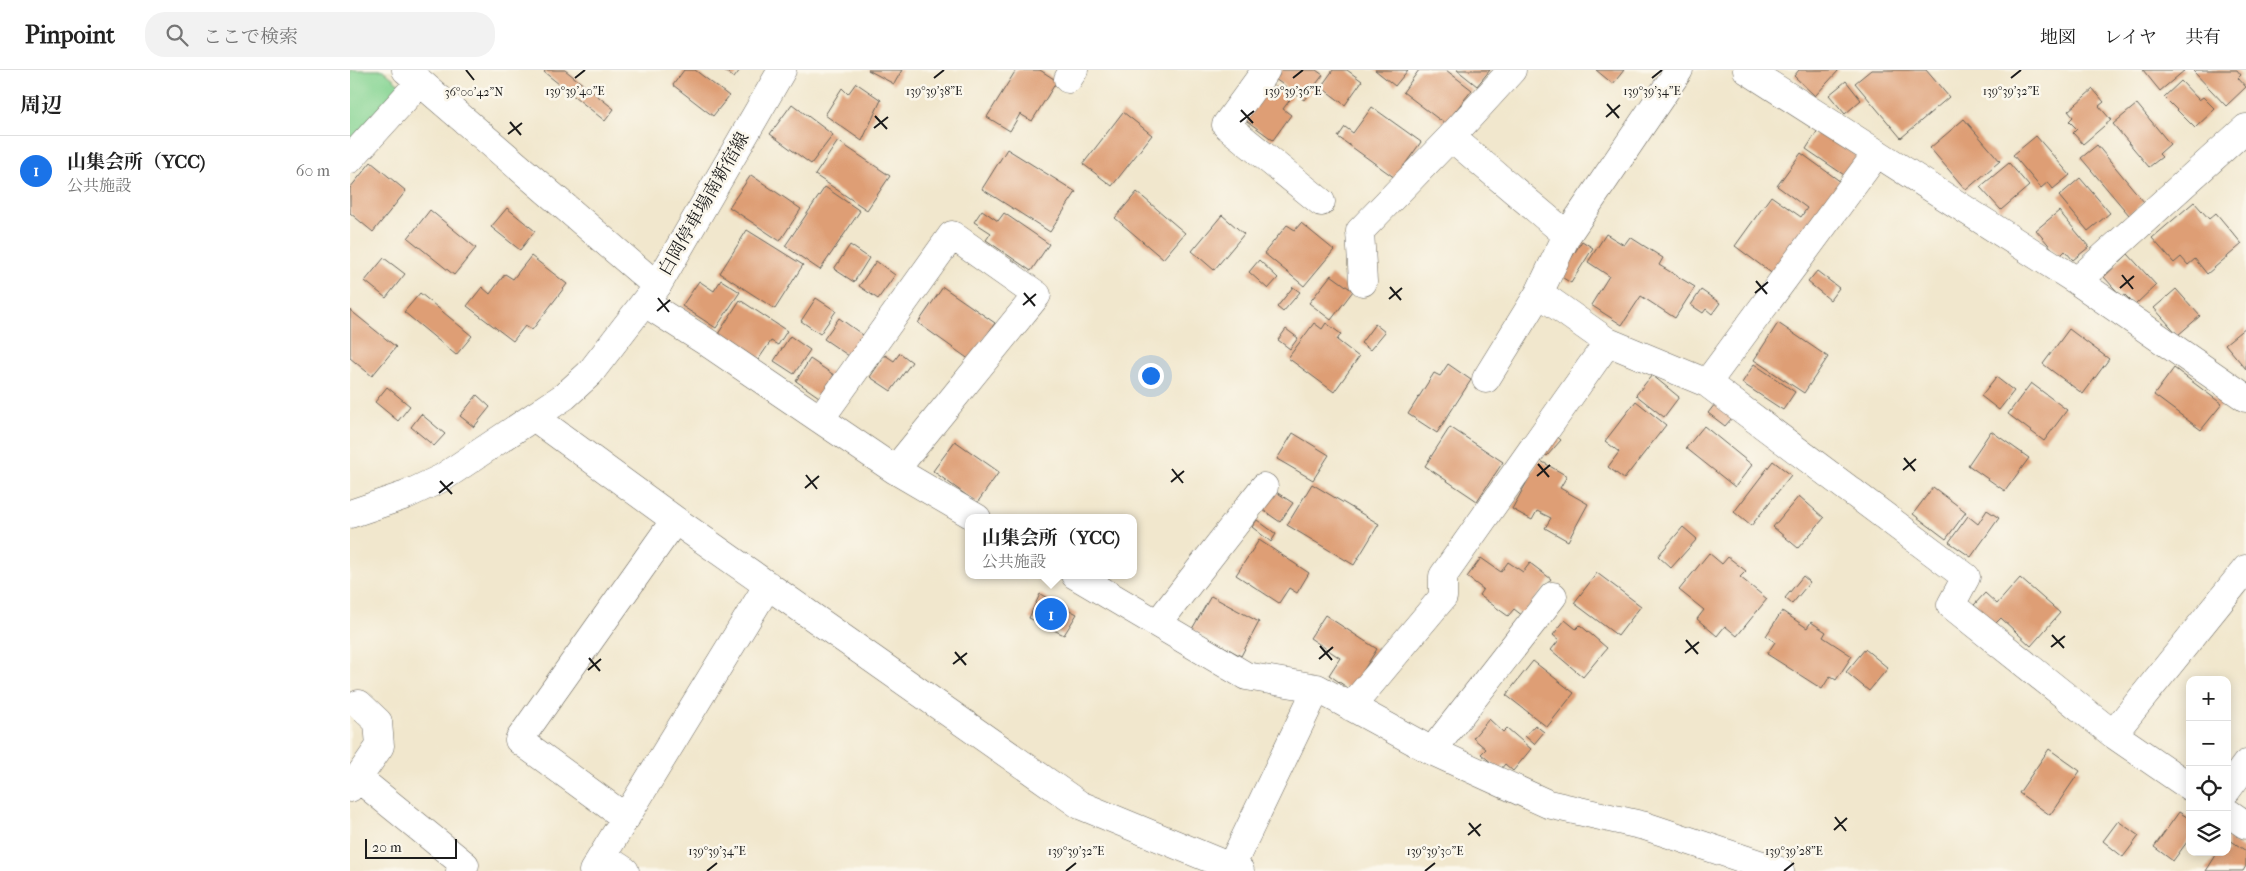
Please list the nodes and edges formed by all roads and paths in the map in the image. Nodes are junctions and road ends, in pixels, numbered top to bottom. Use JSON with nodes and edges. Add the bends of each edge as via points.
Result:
{"nodes":[{"id":1,"x":782,"y":70,"type":"edge"},
{"id":2,"x":1266,"y":70,"type":"edge"},
{"id":3,"x":1512,"y":70,"type":"edge"},
{"id":4,"x":1679,"y":70,"type":"edge"},
{"id":5,"x":1748,"y":70,"type":"edge"},
{"id":6,"x":413,"y":76,"type":"edge"},
{"id":7,"x":2246,"y":128,"type":"edge"},
{"id":8,"x":1451,"y":137,"type":"junction"},
{"id":9,"x":1877,"y":153,"type":"junction"},
{"id":10,"x":350,"y":159,"type":"edge"},
{"id":11,"x":1321,"y":202,"type":"dead end"},
{"id":12,"x":1567,"y":235,"type":"junction"},
{"id":13,"x":2077,"y":281,"type":"junction"},
{"id":14,"x":1363,"y":282,"type":"dead end"},
{"id":15,"x":1539,"y":293,"type":"junction"},
{"id":16,"x":651,"y":294,"type":"junction"},
{"id":17,"x":1608,"y":342,"type":"junction"},
{"id":18,"x":1486,"y":379,"type":"dead end"},
{"id":19,"x":1707,"y":383,"type":"junction"},
{"id":20,"x":2246,"y":398,"type":"edge"},
{"id":21,"x":534,"y":417,"type":"junction"},
{"id":22,"x":820,"y":419,"type":"junction"},
{"id":23,"x":895,"y":470,"type":"junction"},
{"id":24,"x":1264,"y":487,"type":"dead end"},
{"id":25,"x":970,"y":514,"type":"edge"},
{"id":26,"x":352,"y":518,"type":"edge"},
{"id":27,"x":675,"y":520,"type":"junction"},
{"id":28,"x":2246,"y":569,"type":"edge"},
{"id":29,"x":1083,"y":579,"type":"edge"},
{"id":30,"x":768,"y":585,"type":"junction"},
{"id":31,"x":1553,"y":596,"type":"dead end"},
{"id":32,"x":1158,"y":623,"type":"junction"},
{"id":33,"x":1317,"y":688,"type":"junction"},
{"id":34,"x":359,"y":704,"type":"dead end"},
{"id":35,"x":1352,"y":707,"type":"junction"},
{"id":36,"x":2112,"y":734,"type":"junction"},
{"id":37,"x":1432,"y":751,"type":"junction"},
{"id":38,"x":2246,"y":764,"type":"edge"},
{"id":39,"x":354,"y":783,"type":"edge"},
{"id":40,"x":2186,"y":784,"type":"edge"},
{"id":41,"x":2231,"y":785,"type":"edge"},
{"id":42,"x":2231,"y":815,"type":"edge"},
{"id":43,"x":626,"y":818,"type":"junction"},
{"id":44,"x":2246,"y":825,"type":"edge"},
{"id":45,"x":607,"y":866,"type":"edge"},
{"id":46,"x":1233,"y":870,"type":"edge"},
{"id":47,"x":460,"y":871,"type":"edge"},
{"id":48,"x":1780,"y":871,"type":"edge"}],
"edges":[{"from":1,"to":16,"type":"street","name":"白岡停車場南新宿線"},
{"from":2,"to":11,"type":"street","via":[[1226,125]]},
{"from":3,"to":8,"type":"street"},
{"from":4,"to":12,"type":"street"},
{"from":5,"to":9,"type":"street"},
{"from":6,"to":10,"type":"street"},
{"from":6,"to":16,"type":"street"},
{"from":7,"to":13,"type":"street"},
{"from":8,"to":12,"type":"street"},
{"from":8,"to":14,"type":"street","via":[[1360,231]]},
{"from":9,"to":13,"type":"street"},
{"from":9,"to":19,"type":"street"},
{"from":12,"to":15,"type":"street"},
{"from":13,"to":20,"type":"street"},
{"from":15,"to":17,"type":"street"},
{"from":15,"to":18,"type":"street"},
{"from":16,"to":21,"type":"street","name":"白岡停車場南新宿線","via":[[590,373],[565,396]]},
{"from":16,"to":22,"type":"street"},
{"from":17,"to":19,"type":"street"},
{"from":17,"to":35,"type":"street","via":[[1443,576],[1443,597]]},
{"from":19,"to":36,"type":"street","via":[[1966,577],[1951,605]]},
{"from":21,"to":26,"type":"street","name":"白岡停車場南新宿線","via":[[442,478]]},
{"from":21,"to":27,"type":"street"},
{"from":22,"to":23,"type":"street"},
{"from":22,"to":23,"type":"street","via":[[952,235],[1038,295]]},
{"from":23,"to":25,"type":"street"},
{"from":24,"to":32,"type":"street"},
{"from":27,"to":30,"type":"street"},
{"from":27,"to":43,"type":"street","via":[[519,740]]},
{"from":28,"to":36,"type":"street"},
{"from":29,"to":32,"type":"street"},
{"from":30,"to":43,"type":"street"},
{"from":30,"to":46,"type":"street","via":[[1080,805]]},
{"from":31,"to":37,"type":"street"},
{"from":32,"to":33,"type":"street","via":[[1246,676]]},
{"from":33,"to":35,"type":"street"},
{"from":33,"to":46,"type":"street"},
{"from":34,"to":39,"type":"street","via":[[378,722],[380,746]]},
{"from":35,"to":37,"type":"street"},
{"from":36,"to":40,"type":"street"},
{"from":37,"to":48,"type":"street","via":[[1548,804],[1645,826]]},
{"from":38,"to":41,"type":"street"},
{"from":39,"to":47,"type":"street","via":[[465,865]]},
{"from":42,"to":44,"type":"street"},
{"from":43,"to":45,"type":"street"}]}
